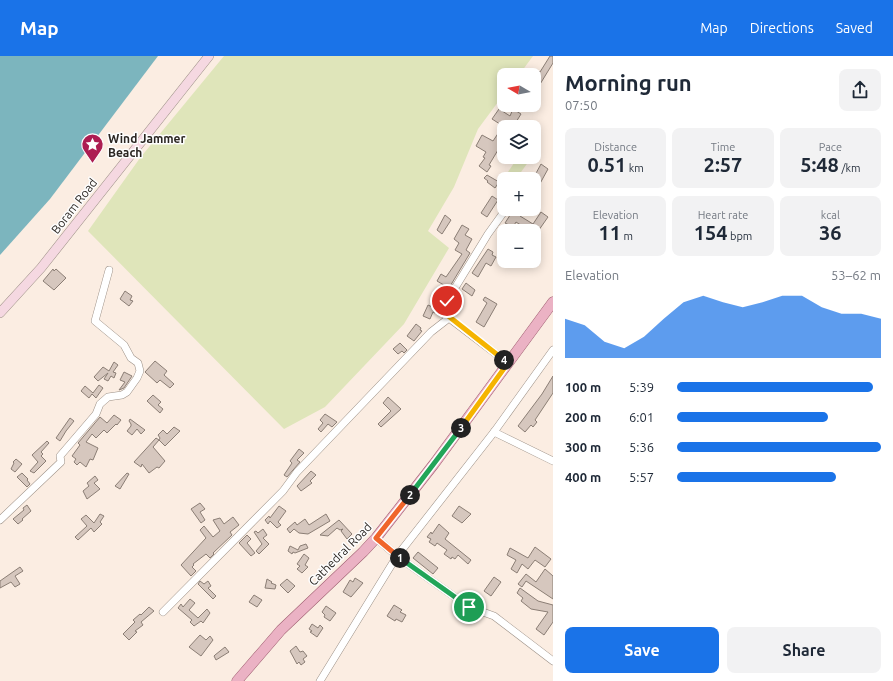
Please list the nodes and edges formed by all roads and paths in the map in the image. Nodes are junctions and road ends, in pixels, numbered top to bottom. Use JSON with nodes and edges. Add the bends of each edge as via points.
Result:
{"nodes":[{"id":1,"x":209,"y":56,"type":"edge"},
{"id":2,"x":501,"y":216,"type":"edge"},
{"id":3,"x":108,"y":270,"type":"dead end"},
{"id":4,"x":553,"y":302,"type":"edge"},
{"id":5,"x":0,"y":313,"type":"edge"},
{"id":6,"x":449,"y":318,"type":"junction"},
{"id":7,"x":553,"y":350,"type":"edge"},
{"id":8,"x":508,"y":363,"type":"junction"},
{"id":9,"x":494,"y":432,"type":"junction"},
{"id":10,"x":553,"y":461,"type":"edge"},
{"id":11,"x":0,"y":520,"type":"edge"},
{"id":12,"x":376,"y":538,"type":"junction"},
{"id":13,"x":397,"y":556,"type":"junction"},
{"id":14,"x":163,"y":612,"type":"dead end"},
{"id":15,"x":553,"y":661,"type":"edge"},
{"id":16,"x":238,"y":681,"type":"edge"},
{"id":17,"x":320,"y":681,"type":"edge"}],
"edges":[{"from":1,"to":5,"type":"street","name":"Boram Road","via":[[41,268]]},
{"from":2,"to":6,"type":"street","via":[[447,301],[442,311]]},
{"from":3,"to":11,"type":"street","via":[[94,321],[124,345],[131,358],[138,363],[140,371],[137,378],[128,392],[108,397],[100,404],[96,414],[60,456],[60,462]]},
{"from":4,"to":8,"type":"main road","name":"Cathedral Road"},
{"from":6,"to":8,"type":"street"},
{"from":6,"to":14,"type":"street","via":[[431,332],[297,472],[283,491]]},
{"from":7,"to":9,"type":"street"},
{"from":8,"to":12,"type":"main road","name":"Cathedral Road"},
{"from":9,"to":10,"type":"street"},
{"from":9,"to":13,"type":"street"},
{"from":12,"to":13,"type":"street"},
{"from":12,"to":16,"type":"main road","name":"Cathedral Road","via":[[281,630]]},
{"from":13,"to":15,"type":"street","via":[[469,607],[494,616]]},
{"from":13,"to":17,"type":"street"}]}
